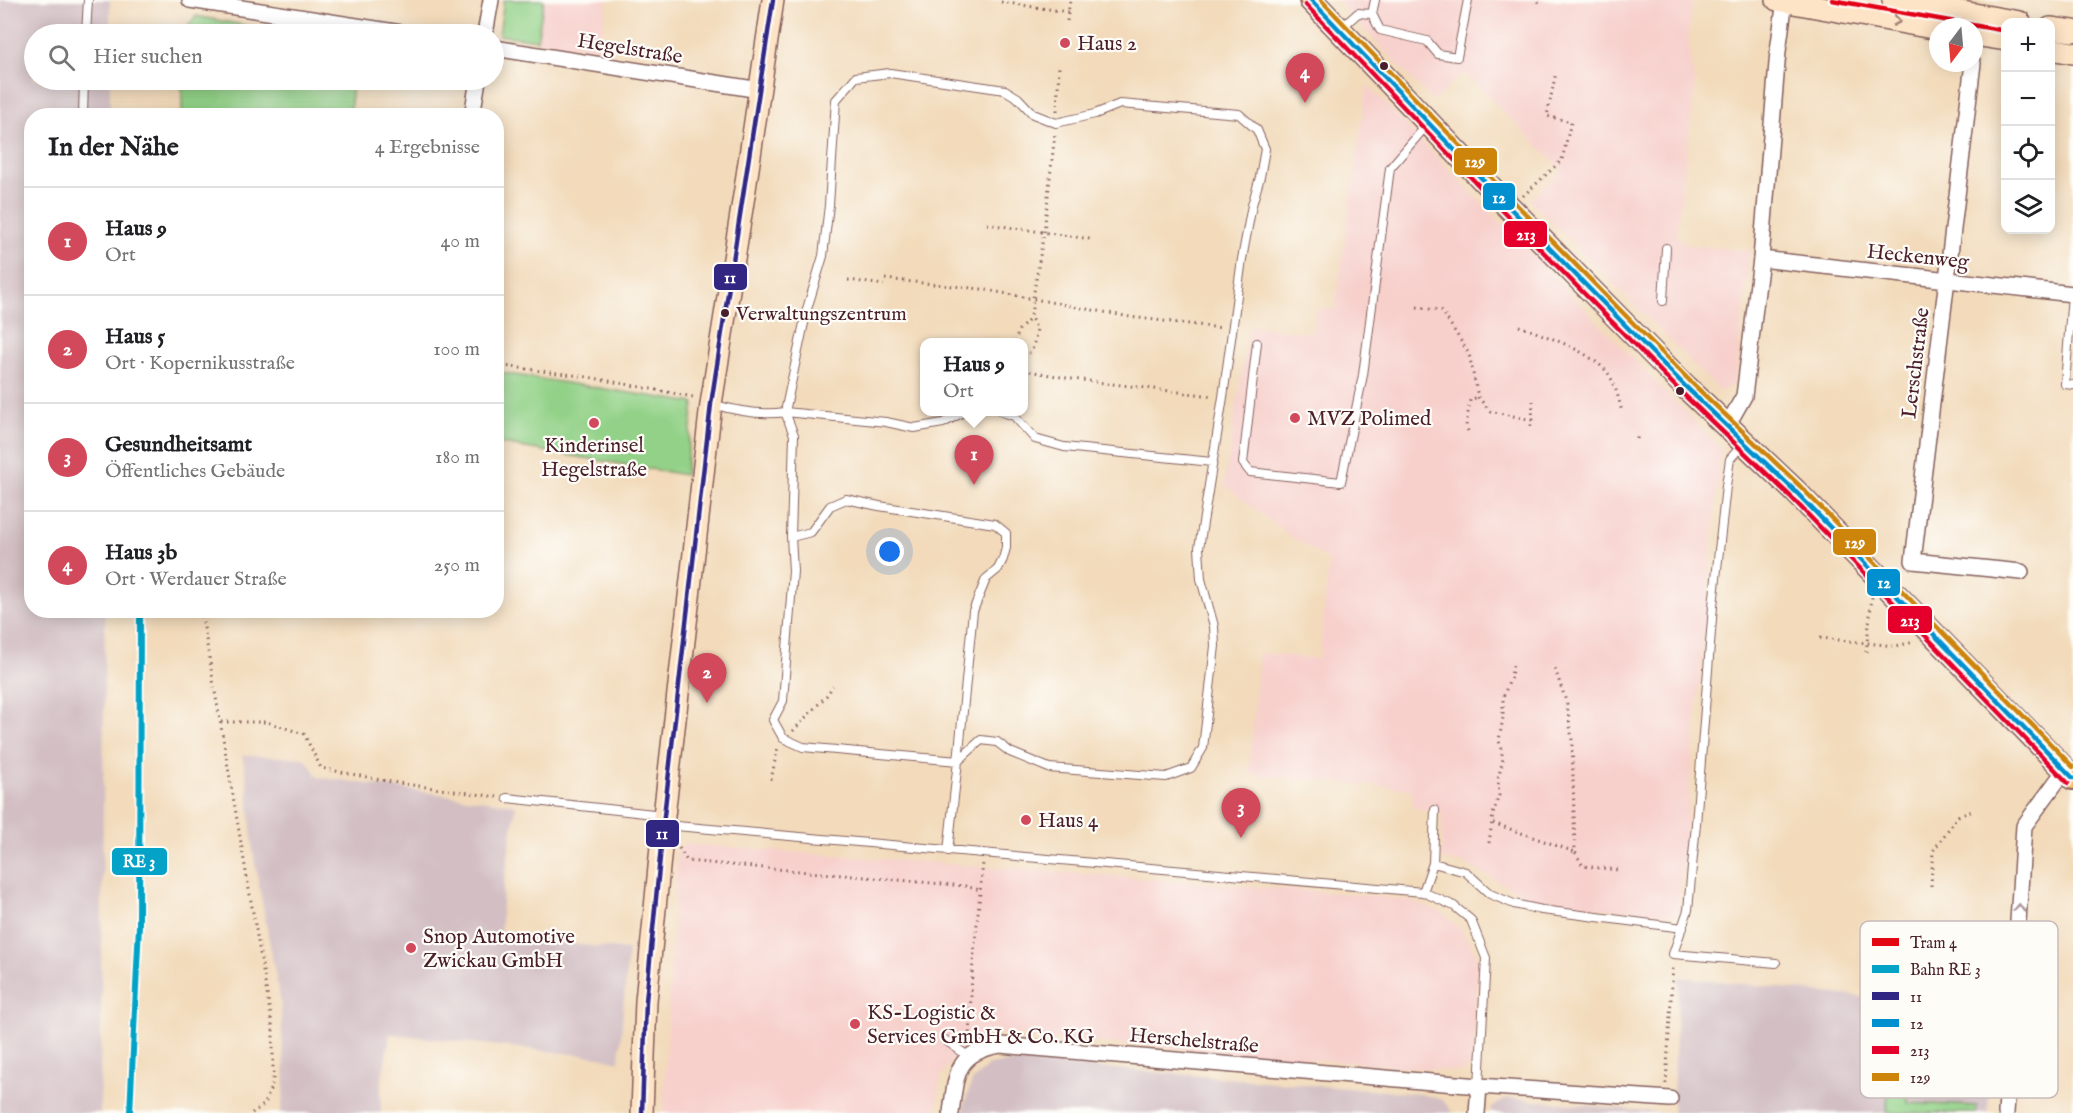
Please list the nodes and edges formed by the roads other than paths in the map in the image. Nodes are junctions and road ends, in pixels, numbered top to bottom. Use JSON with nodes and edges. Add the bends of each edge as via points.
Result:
{"nodes":[{"id":1,"x":88,"y":0,"type":"edge"},
{"id":2,"x":491,"y":0,"type":"edge"},
{"id":3,"x":773,"y":0,"type":"edge"},
{"id":4,"x":1311,"y":0,"type":"edge"},
{"id":5,"x":1375,"y":0,"type":"edge"},
{"id":6,"x":1468,"y":0,"type":"edge"},
{"id":7,"x":1782,"y":0,"type":"edge"},
{"id":8,"x":1893,"y":0,"type":"edge"},
{"id":9,"x":190,"y":1,"type":"edge"},
{"id":10,"x":1372,"y":14,"type":"junction"},
{"id":11,"x":1947,"y":18,"type":"edge"},
{"id":12,"x":87,"y":24,"type":"edge"},
{"id":13,"x":342,"y":24,"type":"edge"},
{"id":14,"x":487,"y":24,"type":"edge"},
{"id":15,"x":2001,"y":25,"type":"edge"},
{"id":16,"x":1929,"y":27,"type":"edge"},
{"id":17,"x":1983,"y":27,"type":"edge"},
{"id":18,"x":2055,"y":29,"type":"edge"},
{"id":19,"x":1339,"y":30,"type":"junction"},
{"id":20,"x":1983,"y":30,"type":"edge"},
{"id":21,"x":2073,"y":31,"type":"edge"},
{"id":22,"x":2001,"y":38,"type":"edge"},
{"id":23,"x":2055,"y":49,"type":"edge"},
{"id":24,"x":504,"y":50,"type":"edge"},
{"id":25,"x":2073,"y":52,"type":"edge"},
{"id":26,"x":1972,"y":72,"type":"edge"},
{"id":27,"x":84,"y":90,"type":"edge"},
{"id":28,"x":476,"y":90,"type":"edge"},
{"id":29,"x":760,"y":90,"type":"junction"},
{"id":30,"x":83,"y":108,"type":"edge"},
{"id":31,"x":473,"y":108,"type":"edge"},
{"id":32,"x":1430,"y":123,"type":"junction"},
{"id":33,"x":1666,"y":248,"type":"dead end"},
{"id":34,"x":1761,"y":259,"type":"junction"},
{"id":35,"x":1946,"y":281,"type":"junction"},
{"id":36,"x":2072,"y":294,"type":"edge"},
{"id":37,"x":1663,"y":301,"type":"dead end"},
{"id":38,"x":1257,"y":343,"type":"dead end"},
{"id":39,"x":2073,"y":385,"type":"edge"},
{"id":40,"x":711,"y":404,"type":"junction"},
{"id":41,"x":785,"y":411,"type":"junction"},
{"id":42,"x":955,"y":416,"type":"edge"},
{"id":43,"x":1014,"y":416,"type":"edge"},
{"id":44,"x":1727,"y":426,"type":"junction"},
{"id":45,"x":1744,"y":443,"type":"junction"},
{"id":46,"x":1212,"y":462,"type":"junction"},
{"id":47,"x":791,"y":537,"type":"junction"},
{"id":48,"x":2021,"y":572,"type":"dead end"},
{"id":49,"x":958,"y":760,"type":"junction"},
{"id":50,"x":2069,"y":774,"type":"edge"},
{"id":51,"x":507,"y":798,"type":"road end"},
{"id":52,"x":1435,"y":810,"type":"dead end"},
{"id":53,"x":664,"y":820,"type":"junction"},
{"id":54,"x":948,"y":850,"type":"junction"},
{"id":55,"x":1433,"y":863,"type":"junction"},
{"id":56,"x":1423,"y":892,"type":"junction"},
{"id":57,"x":2018,"y":921,"type":"edge"},
{"id":58,"x":1683,"y":928,"type":"junction"},
{"id":59,"x":1776,"y":963,"type":"dead end"},
{"id":60,"x":945,"y":1041,"type":"dead end"},
{"id":61,"x":968,"y":1056,"type":"junction"},
{"id":62,"x":1479,"y":1086,"type":"junction"},
{"id":63,"x":2007,"y":1098,"type":"edge"},
{"id":64,"x":1667,"y":1099,"type":"road end"},
{"id":65,"x":642,"y":1113,"type":"edge"},
{"id":66,"x":951,"y":1113,"type":"edge"},
{"id":67,"x":1477,"y":1113,"type":"edge"},
{"id":68,"x":2006,"y":1113,"type":"edge"}],
"edges":[{"from":1,"to":12,"type":"lane"},
{"from":2,"to":14,"type":"street"},
{"from":3,"to":29,"type":"street"},
{"from":4,"to":19,"type":"main road"},
{"from":5,"to":10,"type":"lane"},
{"from":6,"to":10,"type":"lane","via":[[1457,57],[1438,54],[1427,41],[1380,30]]},
{"from":7,"to":16,"type":"street","one_way":true},
{"from":7,"to":34,"type":"street"},
{"from":8,"to":11,"type":"street"},
{"from":9,"to":13,"type":"street"},
{"from":10,"to":19,"type":"lane","via":[[1358,13]]},
{"from":15,"to":17,"type":"street"},
{"from":18,"to":21,"type":"street"},
{"from":19,"to":32,"type":"main road"},
{"from":20,"to":22,"type":"street"},
{"from":23,"to":25,"type":"street"},
{"from":24,"to":29,"type":"street","name":"Hegelstraße"},
{"from":26,"to":35,"type":"street","name":"Lerschstraße"},
{"from":27,"to":30,"type":"lane"},
{"from":28,"to":31,"type":"street"},
{"from":29,"to":40,"type":"street"},
{"from":32,"to":38,"type":"lane","via":[[1390,168],[1363,375],[1341,482],[1250,472],[1243,463]]},
{"from":32,"to":44,"type":"main road"},
{"from":33,"to":37,"type":"lane"},
{"from":34,"to":35,"type":"street","name":"Heckenweg"},
{"from":34,"to":44,"type":"street","via":[[1744,396]]},
{"from":35,"to":36,"type":"street","name":"Heckenweg"},
{"from":35,"to":48,"type":"street","name":"Lerschstraße","via":[[1913,561]]},
{"from":36,"to":39,"type":"lane","name":"Heckenweg","via":[[2065,384]]},
{"from":40,"to":41,"type":"lane","via":[[770,414]]},
{"from":40,"to":53,"type":"street"},
{"from":41,"to":42,"type":"lane","via":[[914,428],[943,423]]},
{"from":41,"to":46,"type":"lane","via":[[823,256],[836,100],[856,77],[890,73],[1005,90],[1034,114],[1056,123],[1120,104],[1239,114],[1257,130],[1265,149],[1246,237]]},
{"from":41,"to":47,"type":"lane","via":[[794,435]]},
{"from":43,"to":46,"type":"lane","via":[[1035,440],[1064,447]]},
{"from":44,"to":45,"type":"main road"},
{"from":45,"to":50,"type":"main road"},
{"from":45,"to":58,"type":"lane","via":[[1730,459],[1720,526],[1696,824]]},
{"from":46,"to":49,"type":"lane","via":[[1199,548],[1215,646],[1203,748],[1191,768],[1166,777],[1049,768],[1010,752],[997,742],[981,740]]},
{"from":47,"to":49,"type":"lane","via":[[793,571],[783,701],[773,720],[783,738],[803,747]]},
{"from":47,"to":49,"type":"lane","via":[[811,532],[830,506],[846,498],[995,524],[1006,533],[1003,559],[986,579],[973,611]]},
{"from":49,"to":54,"type":"lane"},
{"from":57,"to":50,"type":"street","one_way":true,"via":[[2024,826]]},
{"from":51,"to":53,"type":"lane"},
{"from":52,"to":55,"type":"lane"},
{"from":53,"to":54,"type":"lane"},
{"from":53,"to":65,"type":"street","via":[[646,1001]]},
{"from":54,"to":56,"type":"lane"},
{"from":55,"to":56,"type":"lane"},
{"from":55,"to":58,"type":"lane","via":[[1466,872],[1490,894],[1514,904]]},
{"from":56,"to":62,"type":"lane","via":[[1454,906],[1471,920],[1486,958]]},
{"from":58,"to":59,"type":"lane","via":[[1673,954]]},
{"from":60,"to":61,"type":"lane"},
{"from":61,"to":62,"type":"street","name":"Herschelstraße","via":[[1000,1045]]},
{"from":61,"to":66,"type":"street","via":[[959,1069]]},
{"from":62,"to":64,"type":"street","name":"Herschelstraße"},
{"from":62,"to":67,"type":"street"},
{"from":68,"to":63,"type":"street","one_way":true}]}
